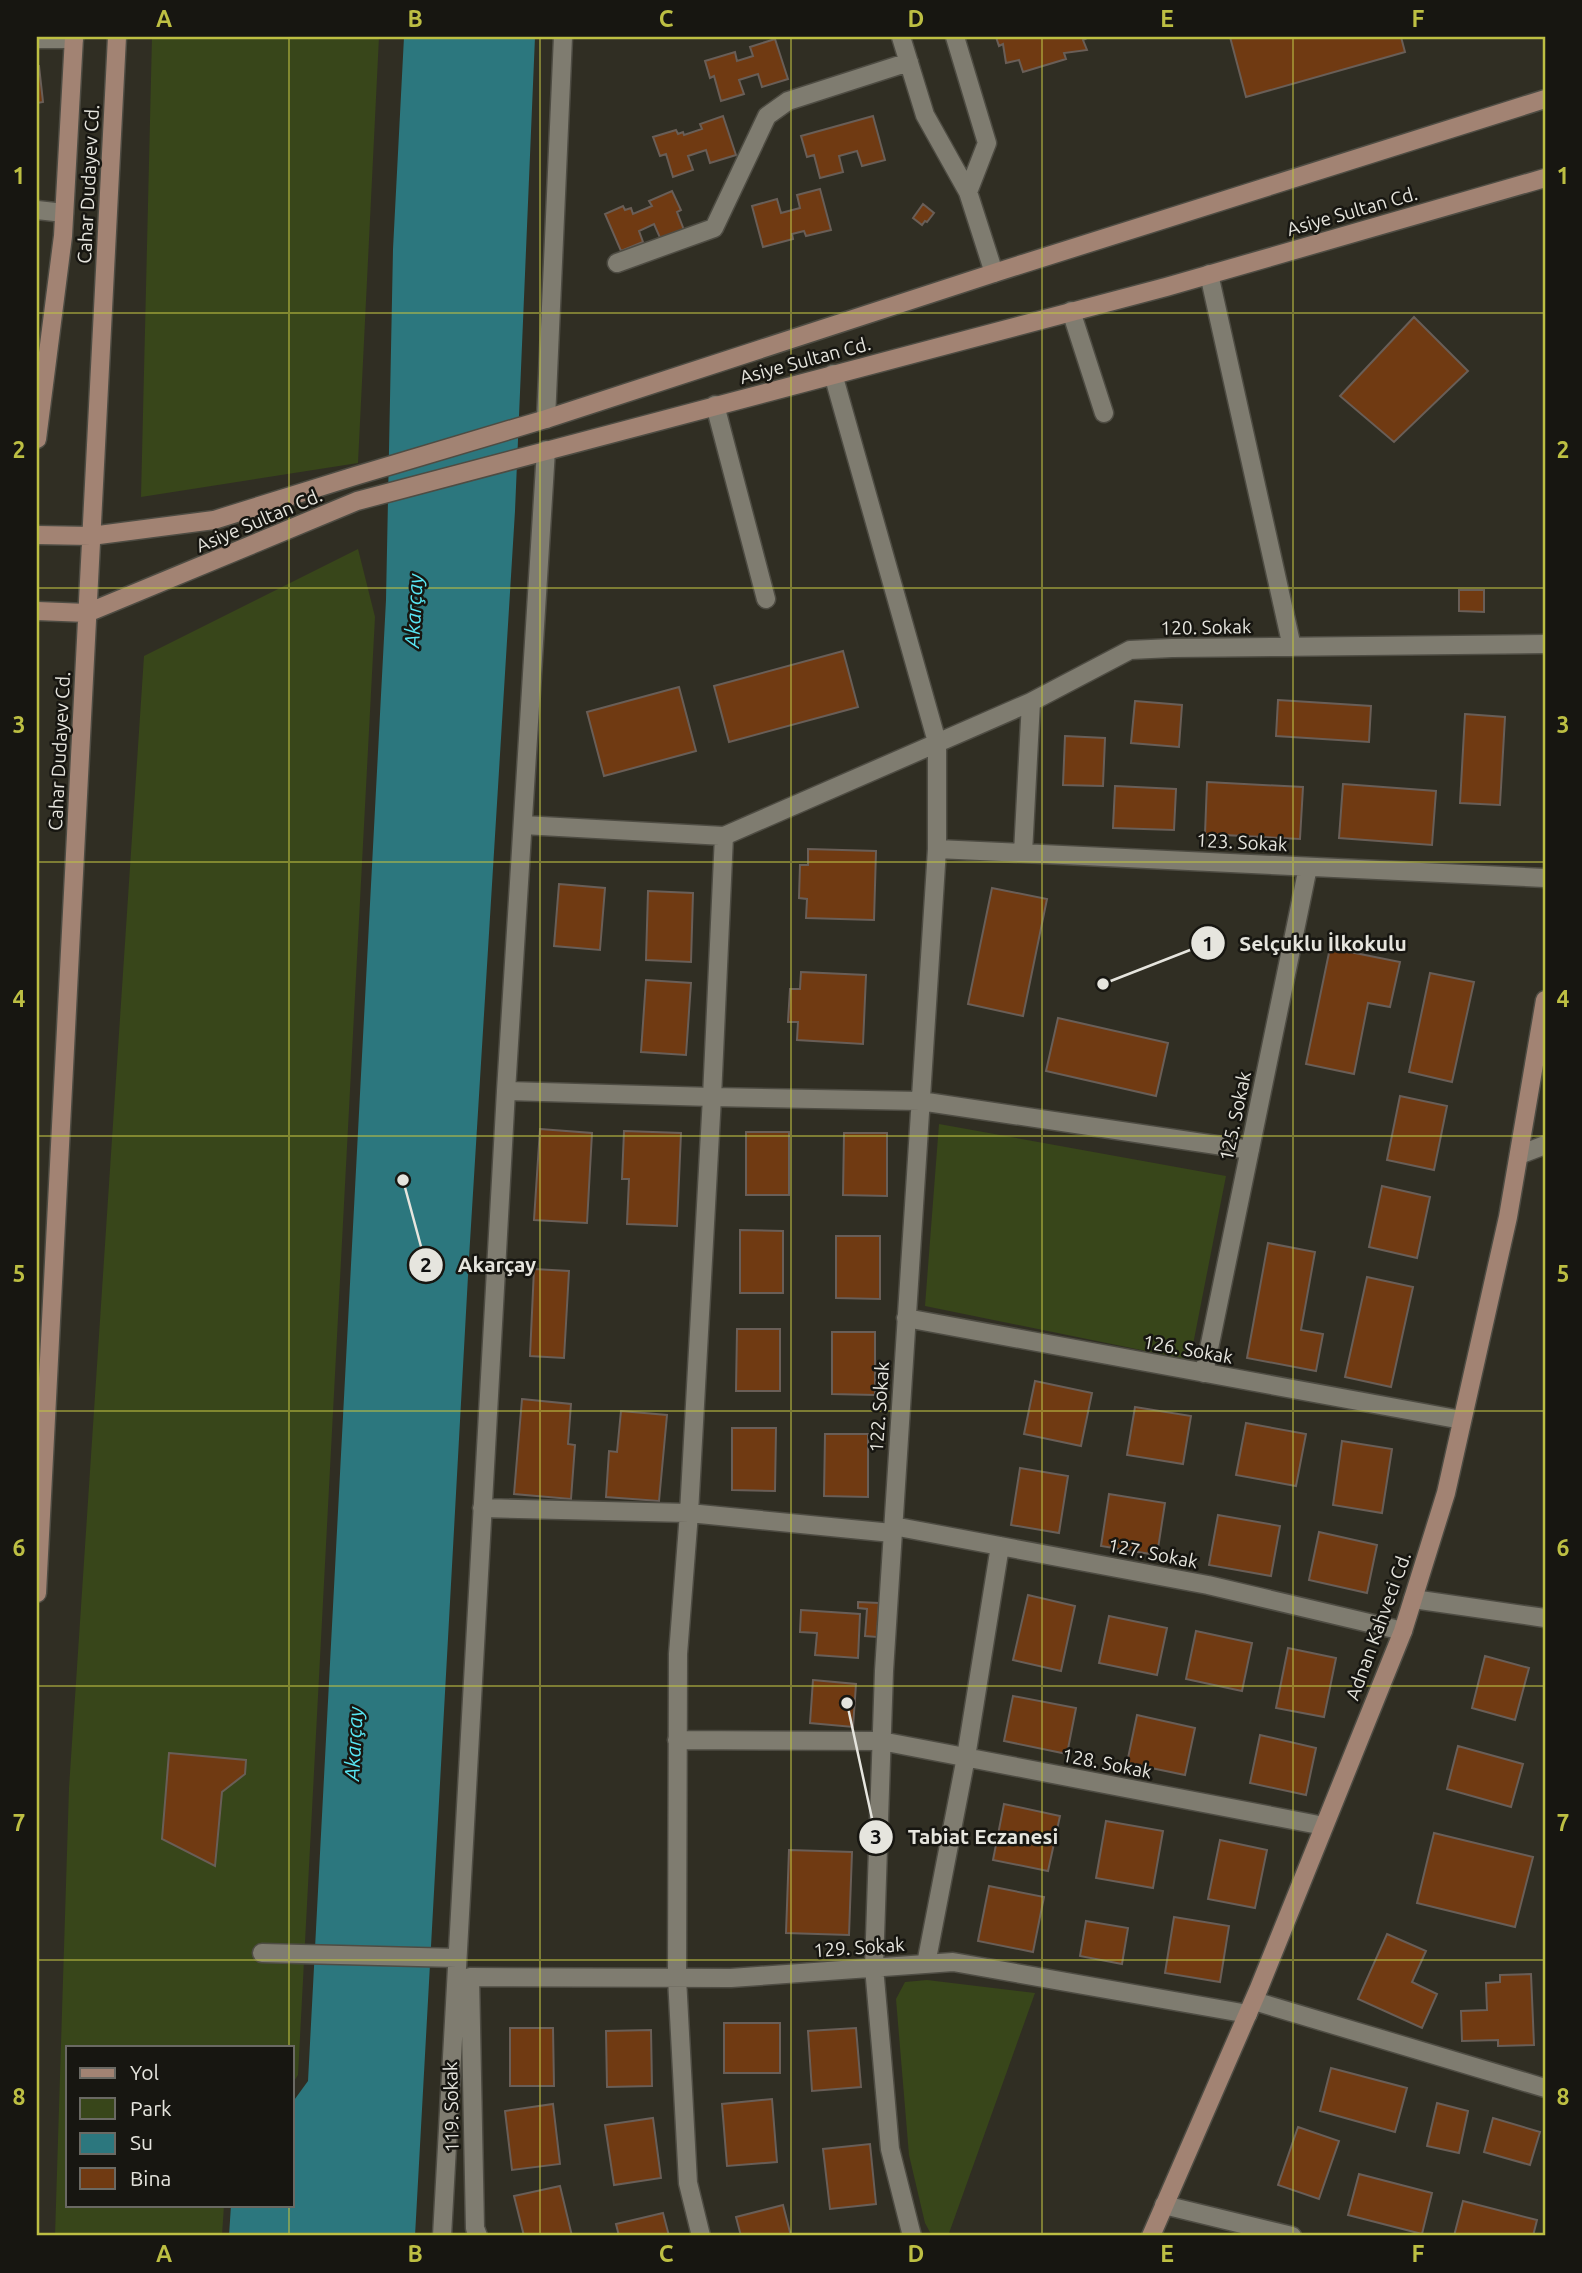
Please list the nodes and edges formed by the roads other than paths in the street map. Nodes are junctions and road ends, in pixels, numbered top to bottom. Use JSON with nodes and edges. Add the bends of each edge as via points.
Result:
{"nodes":[{"id":1,"x":117,"y":37,"type":"edge"},
{"id":2,"x":562,"y":37,"type":"edge"},
{"id":3,"x":901,"y":37,"type":"edge"},
{"id":4,"x":956,"y":37,"type":"edge"},
{"id":5,"x":74,"y":38,"type":"edge"},
{"id":6,"x":37,"y":39,"type":"edge"},
{"id":7,"x":909,"y":62,"type":"junction"},
{"id":8,"x":1545,"y":99,"type":"edge"},
{"id":9,"x":1545,"y":178,"type":"edge"},
{"id":10,"x":968,"y":192,"type":"junction"},
{"id":11,"x":37,"y":210,"type":"edge"},
{"id":12,"x":64,"y":213,"type":"junction"},
{"id":13,"x":617,"y":263,"type":"dead end"},
{"id":14,"x":994,"y":273,"type":"junction"},
{"id":15,"x":1209,"y":274,"type":"junction"},
{"id":16,"x":1072,"y":311,"type":"junction"},
{"id":17,"x":833,"y":374,"type":"junction"},
{"id":18,"x":715,"y":405,"type":"junction"},
{"id":19,"x":1104,"y":413,"type":"dead end"},
{"id":20,"x":546,"y":419,"type":"junction"},
{"id":21,"x":37,"y":439,"type":"edge"},
{"id":22,"x":546,"y":450,"type":"junction"},
{"id":23,"x":37,"y":535,"type":"edge"},
{"id":24,"x":91,"y":536,"type":"junction"},
{"id":25,"x":766,"y":599,"type":"dead end"},
{"id":26,"x":37,"y":611,"type":"edge"},
{"id":27,"x":87,"y":613,"type":"junction"},
{"id":28,"x":1545,"y":645,"type":"edge"},
{"id":29,"x":1292,"y":647,"type":"junction"},
{"id":30,"x":1031,"y":702,"type":"junction"},
{"id":31,"x":937,"y":742,"type":"junction"},
{"id":32,"x":523,"y":825,"type":"junction"},
{"id":33,"x":724,"y":836,"type":"junction"},
{"id":34,"x":937,"y":849,"type":"junction"},
{"id":35,"x":1024,"y":853,"type":"junction"},
{"id":36,"x":1308,"y":866,"type":"junction"},
{"id":37,"x":1545,"y":878,"type":"edge"},
{"id":38,"x":1545,"y":1000,"type":"edge"},
{"id":39,"x":506,"y":1091,"type":"junction"},
{"id":40,"x":712,"y":1097,"type":"junction"},
{"id":41,"x":920,"y":1101,"type":"junction"},
{"id":42,"x":1545,"y":1145,"type":"edge"},
{"id":43,"x":1250,"y":1150,"type":"junction"},
{"id":44,"x":1518,"y":1155,"type":"junction"},
{"id":45,"x":906,"y":1318,"type":"junction"},
{"id":46,"x":1204,"y":1373,"type":"junction"},
{"id":47,"x":1462,"y":1420,"type":"junction"},
{"id":48,"x":482,"y":1508,"type":"junction"},
{"id":49,"x":689,"y":1513,"type":"junction"},
{"id":50,"x":892,"y":1530,"type":"junction"},
{"id":51,"x":1000,"y":1546,"type":"junction"},
{"id":52,"x":37,"y":1593,"type":"edge"},
{"id":53,"x":1413,"y":1599,"type":"junction"},
{"id":54,"x":1545,"y":1618,"type":"edge"},
{"id":55,"x":1403,"y":1631,"type":"junction"},
{"id":56,"x":677,"y":1740,"type":"junction"},
{"id":57,"x":881,"y":1741,"type":"junction"},
{"id":58,"x":966,"y":1757,"type":"junction"},
{"id":59,"x":1324,"y":1826,"type":"junction"},
{"id":60,"x":262,"y":1953,"type":"dead end"},
{"id":61,"x":457,"y":1958,"type":"junction"},
{"id":62,"x":926,"y":1964,"type":"junction"},
{"id":63,"x":874,"y":1967,"type":"junction"},
{"id":64,"x":470,"y":1977,"type":"joint"},
{"id":65,"x":677,"y":1978,"type":"junction"},
{"id":66,"x":1251,"y":2008,"type":"junction"},
{"id":67,"x":1545,"y":2088,"type":"edge"},
{"id":68,"x":1164,"y":2205,"type":"junction"},
{"id":69,"x":442,"y":2236,"type":"edge"},
{"id":70,"x":478,"y":2236,"type":"edge"},
{"id":71,"x":701,"y":2236,"type":"edge"},
{"id":72,"x":912,"y":2236,"type":"edge"},
{"id":73,"x":1151,"y":2236,"type":"edge"},
{"id":74,"x":1292,"y":2236,"type":"edge"}],
"edges":[{"from":1,"to":24,"type":"main road","name":"Cahar Dudayev Cd."},
{"from":2,"to":20,"type":"street"},
{"from":3,"to":7,"type":"street"},
{"from":4,"to":10,"type":"street","via":[[987,143]]},
{"from":5,"to":6,"type":"street"},
{"from":5,"to":12,"type":"main road","name":"Cahar Dudayev Cd."},
{"from":7,"to":10,"type":"street","via":[[925,115]]},
{"from":7,"to":13,"type":"street","via":[[788,101],[767,116],[714,228]]},
{"from":8,"to":14,"type":"main road","name":"Asiye Sultan Cd."},
{"from":9,"to":15,"type":"main road","name":"Asiye Sultan Cd."},
{"from":10,"to":14,"type":"street"},
{"from":11,"to":12,"type":"street"},
{"from":12,"to":21,"type":"main road","name":"Cahar Dudayev Cd."},
{"from":14,"to":20,"type":"main road","name":"Asiye Sultan Cd."},
{"from":15,"to":16,"type":"main road","name":"Asiye Sultan Cd."},
{"from":15,"to":29,"type":"street"},
{"from":16,"to":17,"type":"main road","name":"Asiye Sultan Cd."},
{"from":16,"to":19,"type":"street"},
{"from":17,"to":18,"type":"main road","name":"Asiye Sultan Cd."},
{"from":17,"to":31,"type":"street","name":"122. Sokak"},
{"from":18,"to":22,"type":"main road","name":"Asiye Sultan Cd."},
{"from":18,"to":25,"type":"street"},
{"from":20,"to":24,"type":"main road","name":"Asiye Sultan Cd.","via":[[214,520]]},
{"from":22,"to":27,"type":"main road","name":"Asiye Sultan Cd.","via":[[357,501]]},
{"from":22,"to":32,"type":"street"},
{"from":23,"to":24,"type":"main road","name":"Asiye Sultan Cd."},
{"from":24,"to":27,"type":"main road","name":"Cahar Dudayev Cd."},
{"from":26,"to":27,"type":"main road"},
{"from":27,"to":52,"type":"main road","name":"Cahar Dudayev Cd."},
{"from":28,"to":29,"type":"street","name":"120. Sokak"},
{"from":29,"to":30,"type":"street","name":"120. Sokak","via":[[1130,650]]},
{"from":30,"to":31,"type":"street","name":"120. Sokak"},
{"from":30,"to":35,"type":"street"},
{"from":31,"to":33,"type":"street","name":"120. Sokak"},
{"from":31,"to":34,"type":"street","name":"122. Sokak"},
{"from":32,"to":33,"type":"street"},
{"from":32,"to":39,"type":"street"},
{"from":33,"to":40,"type":"street"},
{"from":34,"to":35,"type":"street","name":"123. Sokak"},
{"from":34,"to":41,"type":"street","name":"122. Sokak"},
{"from":35,"to":36,"type":"street","name":"123. Sokak"},
{"from":36,"to":37,"type":"street","name":"123. Sokak"},
{"from":36,"to":43,"type":"street","name":"125. Sokak"},
{"from":38,"to":44,"type":"main road","name":"Adnan Kahveci Cd."},
{"from":39,"to":40,"type":"street"},
{"from":39,"to":48,"type":"street"},
{"from":40,"to":41,"type":"street"},
{"from":40,"to":49,"type":"street"},
{"from":41,"to":43,"type":"street"},
{"from":41,"to":45,"type":"street","name":"122. Sokak"},
{"from":42,"to":44,"type":"street"},
{"from":43,"to":46,"type":"street","name":"125. Sokak"},
{"from":44,"to":47,"type":"main road","name":"Adnan Kahveci Cd."},
{"from":45,"to":46,"type":"street","name":"126. Sokak"},
{"from":45,"to":50,"type":"street","name":"122. Sokak"},
{"from":46,"to":47,"type":"street","name":"126. Sokak"},
{"from":47,"to":53,"type":"main road","name":"Adnan Kahveci Cd.","via":[[1446,1493]]},
{"from":48,"to":49,"type":"street","name":"127. Sokak"},
{"from":48,"to":61,"type":"street"},
{"from":49,"to":50,"type":"street","name":"127. Sokak"},
{"from":49,"to":56,"type":"street","via":[[678,1654]]},
{"from":50,"to":51,"type":"street","name":"127. Sokak"},
{"from":50,"to":57,"type":"street","name":"122. Sokak"},
{"from":51,"to":55,"type":"street","name":"127. Sokak","via":[[1208,1585]]},
{"from":51,"to":58,"type":"street"},
{"from":53,"to":54,"type":"street"},
{"from":53,"to":55,"type":"main road","name":"Adnan Kahveci Cd."},
{"from":55,"to":59,"type":"main road","name":"Adnan Kahveci Cd."},
{"from":56,"to":57,"type":"street","name":"128. Sokak"},
{"from":56,"to":65,"type":"street"},
{"from":57,"to":58,"type":"street","name":"128. Sokak"},
{"from":57,"to":63,"type":"street","name":"122. Sokak"},
{"from":58,"to":59,"type":"street","name":"128. Sokak"},
{"from":58,"to":62,"type":"street"},
{"from":59,"to":66,"type":"main road","name":"Adnan Kahveci Cd."},
{"from":60,"to":61,"type":"street"},
{"from":61,"to":69,"type":"street"},
{"from":62,"to":63,"type":"street","name":"129. Sokak"},
{"from":62,"to":66,"type":"street","name":"129. Sokak","via":[[953,1962]]},
{"from":63,"to":65,"type":"street","name":"129. Sokak"},
{"from":63,"to":72,"type":"street","name":"122. Sokak","via":[[890,2149]]},
{"from":64,"to":65,"type":"street","name":"129. Sokak"},
{"from":64,"to":70,"type":"street","name":"119. Sokak"},
{"from":65,"to":71,"type":"street","via":[[688,2183]]},
{"from":66,"to":67,"type":"street","name":"129. Sokak"},
{"from":66,"to":68,"type":"main road","name":"Adnan Kahveci Cd."},
{"from":68,"to":73,"type":"main road","name":"Adnan Kahveci Cd."},
{"from":68,"to":74,"type":"street"}]}
